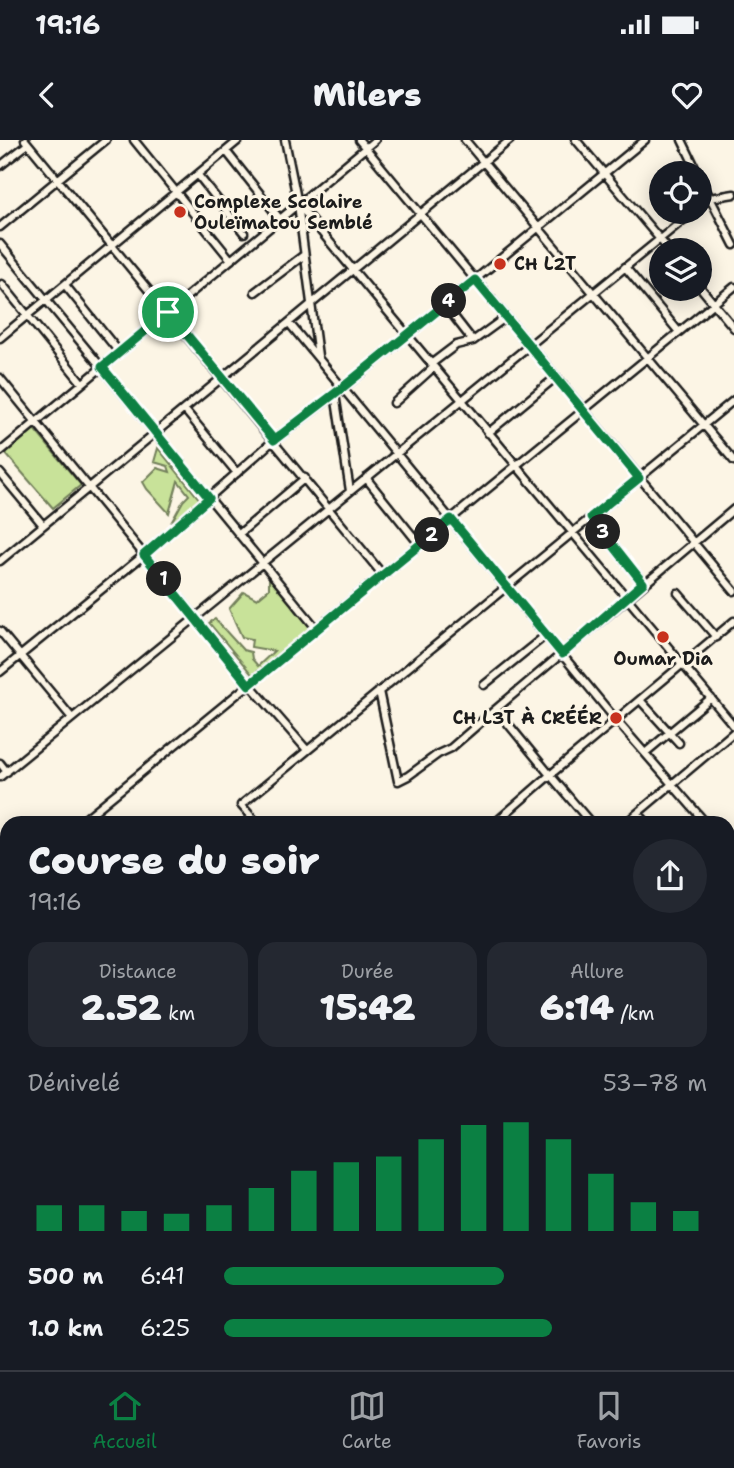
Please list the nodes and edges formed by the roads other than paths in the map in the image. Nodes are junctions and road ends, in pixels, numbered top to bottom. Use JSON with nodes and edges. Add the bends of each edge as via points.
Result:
{"nodes":[{"id":1,"x":106,"y":140,"type":"edge"},
{"id":2,"x":134,"y":140,"type":"edge"},
{"id":3,"x":239,"y":140,"type":"edge"},
{"id":4,"x":285,"y":140,"type":"edge"},
{"id":5,"x":359,"y":140,"type":"edge"},
{"id":6,"x":376,"y":140,"type":"edge"},
{"id":7,"x":465,"y":140,"type":"edge"},
{"id":8,"x":510,"y":140,"type":"edge"},
{"id":9,"x":576,"y":140,"type":"edge"},
{"id":10,"x":645,"y":140,"type":"edge"},
{"id":11,"x":682,"y":140,"type":"edge"},
{"id":12,"x":27,"y":142,"type":"edge"},
{"id":13,"x":366,"y":148,"type":"junction"},
{"id":14,"x":226,"y":151,"type":"junction"},
{"id":15,"x":692,"y":161,"type":"edge"},
{"id":16,"x":483,"y":162,"type":"junction"},
{"id":17,"x":0,"y":166,"type":"edge"},
{"id":18,"x":603,"y":172,"type":"junction"},
{"id":19,"x":198,"y":175,"type":"junction"},
{"id":20,"x":58,"y":179,"type":"junction"},
{"id":21,"x":177,"y":192,"type":"junction"},
{"id":22,"x":734,"y":194,"type":"edge"},
{"id":23,"x":712,"y":198,"type":"edge"},
{"id":24,"x":712,"y":202,"type":"edge"},
{"id":25,"x":298,"y":204,"type":"junction"},
{"id":26,"x":420,"y":214,"type":"junction"},
{"id":27,"x":280,"y":219,"type":"junction"},
{"id":28,"x":678,"y":224,"type":"edge"},
{"id":29,"x":0,"y":227,"type":"edge"},
{"id":30,"x":538,"y":227,"type":"junction"},
{"id":31,"x":244,"y":233,"type":"dead end"},
{"id":32,"x":658,"y":238,"type":"edge"},
{"id":33,"x":660,"y":238,"type":"edge"},
{"id":34,"x":0,"y":243,"type":"edge"},
{"id":35,"x":113,"y":245,"type":"junction"},
{"id":36,"x":734,"y":245,"type":"edge"},
{"id":37,"x":649,"y":247,"type":"edge"},
{"id":38,"x":304,"y":255,"type":"junction"},
{"id":39,"x":231,"y":260,"type":"junction"},
{"id":40,"x":625,"y":267,"type":"junction"},
{"id":41,"x":353,"y":270,"type":"junction"},
{"id":42,"x":475,"y":280,"type":"junction"},
{"id":43,"x":2,"y":284,"type":"dead end"},
{"id":44,"x":65,"y":285,"type":"junction"},
{"id":45,"x":734,"y":287,"type":"edge"},
{"id":46,"x":255,"y":292,"type":"dead end"},
{"id":47,"x":593,"y":293,"type":"junction"},
{"id":48,"x":46,"y":300,"type":"junction"},
{"id":49,"x":711,"y":301,"type":"edge"},
{"id":50,"x":445,"y":304,"type":"junction"},
{"id":51,"x":714,"y":304,"type":"junction"},
{"id":52,"x":310,"y":305,"type":"junction"},
{"id":53,"x":168,"y":312,"type":"junction"},
{"id":54,"x":27,"y":316,"type":"junction"},
{"id":55,"x":506,"y":317,"type":"junction"},
{"id":56,"x":289,"y":323,"type":"junction"},
{"id":57,"x":734,"y":328,"type":"edge"},
{"id":58,"x":679,"y":332,"type":"junction"},
{"id":59,"x":407,"y":335,"type":"junction"},
{"id":60,"x":0,"y":338,"type":"edge"},
{"id":61,"x":474,"y":341,"type":"junction"},
{"id":62,"x":529,"y":345,"type":"junction"},
{"id":63,"x":119,"y":352,"type":"junction"},
{"id":64,"x":648,"y":358,"type":"junction"},
{"id":65,"x":319,"y":359,"type":"junction"},
{"id":66,"x":433,"y":365,"type":"junction"},
{"id":67,"x":102,"y":367,"type":"junction"},
{"id":68,"x":222,"y":377,"type":"junction"},
{"id":69,"x":556,"y":377,"type":"junction"},
{"id":70,"x":0,"y":378,"type":"edge"},
{"id":71,"x":82,"y":383,"type":"junction"},
{"id":72,"x":342,"y":388,"type":"junction"},
{"id":73,"x":335,"y":394,"type":"junction"},
{"id":74,"x":461,"y":400,"type":"junction"},
{"id":75,"x":734,"y":400,"type":"edge"},
{"id":76,"x":394,"y":403,"type":"dead end"},
{"id":77,"x":184,"y":409,"type":"junction"},
{"id":78,"x":584,"y":410,"type":"junction"},
{"id":79,"x":35,"y":422,"type":"junction"},
{"id":80,"x":704,"y":425,"type":"junction"},
{"id":81,"x":155,"y":432,"type":"junction"},
{"id":82,"x":488,"y":433,"type":"junction"},
{"id":83,"x":274,"y":440,"type":"junction"},
{"id":84,"x":0,"y":452,"type":"edge"},
{"id":85,"x":396,"y":453,"type":"junction"},
{"id":86,"x":734,"y":461,"type":"edge"},
{"id":87,"x":516,"y":466,"type":"junction"},
{"id":88,"x":0,"y":473,"type":"edge"},
{"id":89,"x":237,"y":473,"type":"junction"},
{"id":90,"x":305,"y":478,"type":"junction"},
{"id":91,"x":366,"y":478,"type":"junction"},
{"id":92,"x":639,"y":478,"type":"junction"},
{"id":93,"x":88,"y":488,"type":"junction"},
{"id":94,"x":350,"y":491,"type":"junction"},
{"id":95,"x":209,"y":498,"type":"junction"},
{"id":96,"x":330,"y":508,"type":"junction"},
{"id":97,"x":734,"y":509,"type":"edge"},
{"id":98,"x":591,"y":517,"type":"junction"},
{"id":99,"x":451,"y":519,"type":"junction"},
{"id":100,"x":43,"y":525,"type":"junction"},
{"id":101,"x":572,"y":533,"type":"junction"},
{"id":102,"x":239,"y":534,"type":"junction"},
{"id":103,"x":693,"y":542,"type":"junction"},
{"id":104,"x":420,"y":545,"type":"junction"},
{"id":105,"x":144,"y":555,"type":"junction"},
{"id":106,"x":0,"y":561,"type":"edge"},
{"id":107,"x":262,"y":563,"type":"junction"},
{"id":108,"x":383,"y":575,"type":"junction"},
{"id":109,"x":643,"y":583,"type":"junction"},
{"id":110,"x":506,"y":587,"type":"junction"},
{"id":111,"x":734,"y":591,"type":"edge"},
{"id":112,"x":678,"y":593,"type":"dead end"},
{"id":113,"x":626,"y":598,"type":"junction"},
{"id":114,"x":195,"y":618,"type":"junction"},
{"id":115,"x":734,"y":621,"type":"edge"},
{"id":116,"x":312,"y":623,"type":"dead end"},
{"id":117,"x":0,"y":631,"type":"edge"},
{"id":118,"x":546,"y":635,"type":"junction"},
{"id":119,"x":716,"y":637,"type":"junction"},
{"id":120,"x":562,"y":654,"type":"junction"},
{"id":121,"x":20,"y":655,"type":"junction"},
{"id":122,"x":683,"y":665,"type":"junction"},
{"id":123,"x":0,"y":672,"type":"edge"},
{"id":124,"x":249,"y":685,"type":"junction"},
{"id":125,"x":484,"y":685,"type":"dead end"},
{"id":126,"x":379,"y":691,"type":"junction"},
{"id":127,"x":711,"y":698,"type":"junction"},
{"id":128,"x":640,"y":700,"type":"junction"},
{"id":129,"x":496,"y":709,"type":"junction"},
{"id":130,"x":72,"y":718,"type":"junction"},
{"id":131,"x":616,"y":720,"type":"junction"},
{"id":132,"x":734,"y":726,"type":"edge"},
{"id":133,"x":734,"y":732,"type":"edge"},
{"id":134,"x":669,"y":733,"type":"junction"},
{"id":135,"x":680,"y":743,"type":"dead end"},
{"id":136,"x":307,"y":750,"type":"junction"},
{"id":137,"x":645,"y":753,"type":"junction"},
{"id":138,"x":0,"y":763,"type":"edge"},
{"id":139,"x":7,"y":772,"type":"junction"},
{"id":140,"x":550,"y":775,"type":"junction"},
{"id":141,"x":0,"y":777,"type":"edge"},
{"id":142,"x":672,"y":783,"type":"junction"},
{"id":143,"x":638,"y":813,"type":"junction"},
{"id":144,"x":88,"y":816,"type":"edge"},
{"id":145,"x":251,"y":816,"type":"edge"},
{"id":146,"x":503,"y":816,"type":"edge"},
{"id":147,"x":585,"y":816,"type":"edge"},
{"id":148,"x":634,"y":816,"type":"edge"},
{"id":149,"x":641,"y":816,"type":"edge"},
{"id":150,"x":700,"y":816,"type":"edge"}],
"edges":[{"from":1,"to":20,"type":"street"},
{"from":2,"to":21,"type":"street"},
{"from":3,"to":14,"type":"street"},
{"from":4,"to":25,"type":"street"},
{"from":5,"to":13,"type":"street"},
{"from":6,"to":13,"type":"street"},
{"from":7,"to":16,"type":"street"},
{"from":8,"to":16,"type":"street"},
{"from":9,"to":18,"type":"street"},
{"from":10,"to":18,"type":"street"},
{"from":11,"to":15,"type":"street"},
{"from":12,"to":17,"type":"street"},
{"from":12,"to":20,"type":"street"},
{"from":13,"to":25,"type":"street"},
{"from":13,"to":26,"type":"street"},
{"from":14,"to":19,"type":"street"},
{"from":14,"to":27,"type":"street"},
{"from":16,"to":26,"type":"street"},
{"from":16,"to":30,"type":"street"},
{"from":18,"to":30,"type":"street"},
{"from":18,"to":32,"type":"street"},
{"from":19,"to":21,"type":"street"},
{"from":19,"to":31,"type":"street"},
{"from":20,"to":29,"type":"street"},
{"from":20,"to":35,"type":"street"},
{"from":21,"to":35,"type":"street"},
{"from":21,"to":39,"type":"street"},
{"from":22,"to":23,"type":"street"},
{"from":24,"to":36,"type":"street"},
{"from":25,"to":27,"type":"street"},
{"from":25,"to":38,"type":"street"},
{"from":25,"to":41,"type":"street"},
{"from":26,"to":41,"type":"street"},
{"from":26,"to":42,"type":"street"},
{"from":27,"to":39,"type":"street"},
{"from":28,"to":33,"type":"street"},
{"from":30,"to":42,"type":"street"},
{"from":30,"to":47,"type":"street"},
{"from":34,"to":48,"type":"street"},
{"from":35,"to":44,"type":"street"},
{"from":35,"to":53,"type":"street"},
{"from":37,"to":40,"type":"street"},
{"from":38,"to":46,"type":"street"},
{"from":38,"to":52,"type":"street"},
{"from":39,"to":53,"type":"street"},
{"from":40,"to":47,"type":"street"},
{"from":40,"to":58,"type":"street"},
{"from":41,"to":52,"type":"street"},
{"from":41,"to":59,"type":"street"},
{"from":42,"to":50,"type":"street"},
{"from":42,"to":55,"type":"street"},
{"from":43,"to":54,"type":"street"},
{"from":44,"to":48,"type":"street"},
{"from":44,"to":63,"type":"street"},
{"from":45,"to":51,"type":"street"},
{"from":47,"to":62,"type":"street"},
{"from":47,"to":64,"type":"street"},
{"from":48,"to":54,"type":"street"},
{"from":48,"to":67,"type":"street"},
{"from":49,"to":51,"type":"street"},
{"from":50,"to":59,"type":"street"},
{"from":50,"to":61,"type":"street"},
{"from":51,"to":57,"type":"street"},
{"from":51,"to":58,"type":"street"},
{"from":52,"to":56,"type":"street"},
{"from":52,"to":65,"type":"street"},
{"from":53,"to":63,"type":"street"},
{"from":53,"to":68,"type":"street"},
{"from":54,"to":60,"type":"street"},
{"from":54,"to":71,"type":"street"},
{"from":55,"to":61,"type":"street"},
{"from":55,"to":62,"type":"street"},
{"from":56,"to":65,"type":"street"},
{"from":56,"to":68,"type":"street"},
{"from":58,"to":64,"type":"street"},
{"from":59,"to":66,"type":"street"},
{"from":59,"to":72,"type":"street"},
{"from":61,"to":66,"type":"street","via":[[456,345]]},
{"from":62,"to":69,"type":"street"},
{"from":62,"to":74,"type":"street"},
{"from":63,"to":67,"type":"street"},
{"from":64,"to":78,"type":"street"},
{"from":64,"to":80,"type":"street"},
{"from":65,"to":72,"type":"street"},
{"from":66,"to":74,"type":"street"},
{"from":66,"to":76,"type":"street"},
{"from":67,"to":71,"type":"street"},
{"from":67,"to":81,"type":"street"},
{"from":68,"to":77,"type":"street"},
{"from":68,"to":83,"type":"street"},
{"from":69,"to":78,"type":"street"},
{"from":69,"to":82,"type":"street"},
{"from":70,"to":79,"type":"street"},
{"from":71,"to":79,"type":"street"},
{"from":72,"to":73,"type":"street"},
{"from":72,"to":85,"type":"street"},
{"from":73,"to":83,"type":"street"},
{"from":73,"to":94,"type":"street"},
{"from":74,"to":82,"type":"street"},
{"from":74,"to":85,"type":"street"},
{"from":75,"to":80,"type":"street"},
{"from":77,"to":81,"type":"street"},
{"from":77,"to":89,"type":"street"},
{"from":78,"to":87,"type":"street"},
{"from":78,"to":92,"type":"street"},
{"from":79,"to":84,"type":"street"},
{"from":79,"to":93,"type":"street"},
{"from":80,"to":86,"type":"street"},
{"from":80,"to":92,"type":"street"},
{"from":81,"to":93,"type":"street"},
{"from":81,"to":95,"type":"street"},
{"from":82,"to":87,"type":"street"},
{"from":83,"to":89,"type":"street"},
{"from":83,"to":90,"type":"street"},
{"from":85,"to":91,"type":"street"},
{"from":85,"to":99,"type":"street"},
{"from":87,"to":99,"type":"street"},
{"from":87,"to":101,"type":"street"},
{"from":88,"to":100,"type":"street"},
{"from":89,"to":95,"type":"street"},
{"from":90,"to":96,"type":"street"},
{"from":90,"to":102,"type":"street"},
{"from":91,"to":94,"type":"street"},
{"from":91,"to":104,"type":"street"},
{"from":92,"to":98,"type":"street"},
{"from":92,"to":103,"type":"street"},
{"from":93,"to":100,"type":"street"},
{"from":93,"to":105,"type":"street"},
{"from":94,"to":96,"type":"street"},
{"from":95,"to":102,"type":"street"},
{"from":95,"to":105,"type":"street"},
{"from":96,"to":107,"type":"street"},
{"from":96,"to":108,"type":"street"},
{"from":97,"to":103,"type":"street"},
{"from":98,"to":101,"type":"street"},
{"from":98,"to":109,"type":"street"},
{"from":99,"to":104,"type":"street"},
{"from":99,"to":110,"type":"street"},
{"from":100,"to":106,"type":"street"},
{"from":101,"to":110,"type":"street"},
{"from":101,"to":113,"type":"street"},
{"from":102,"to":107,"type":"street"},
{"from":103,"to":109,"type":"street"},
{"from":103,"to":111,"type":"street"},
{"from":104,"to":108,"type":"street"},
{"from":105,"to":114,"type":"street"},
{"from":105,"to":121,"type":"street"},
{"from":107,"to":114,"type":"street"},
{"from":107,"to":116,"type":"street"},
{"from":108,"to":124,"type":"street"},
{"from":109,"to":113,"type":"street"},
{"from":110,"to":118,"type":"street"},
{"from":110,"to":126,"type":"street"},
{"from":112,"to":119,"type":"street"},
{"from":113,"to":120,"type":"street"},
{"from":113,"to":122,"type":"street"},
{"from":114,"to":124,"type":"street"},
{"from":114,"to":130,"type":"street"},
{"from":115,"to":119,"type":"street"},
{"from":117,"to":121,"type":"street"},
{"from":118,"to":120,"type":"street"},
{"from":118,"to":125,"type":"street"},
{"from":119,"to":122,"type":"street"},
{"from":120,"to":129,"type":"street"},
{"from":120,"to":131,"type":"street"},
{"from":121,"to":123,"type":"street"},
{"from":121,"to":130,"type":"street"},
{"from":122,"to":127,"type":"street"},
{"from":122,"to":128,"type":"street"},
{"from":124,"to":136,"type":"street"},
{"from":124,"to":144,"type":"street"},
{"from":126,"to":129,"type":"street","via":[[398,781],[451,748]]},
{"from":126,"to":136,"type":"street"},
{"from":127,"to":132,"type":"street"},
{"from":127,"to":134,"type":"street"},
{"from":128,"to":131,"type":"street"},
{"from":128,"to":134,"type":"street"},
{"from":129,"to":140,"type":"street"},
{"from":130,"to":139,"type":"street"},
{"from":131,"to":137,"type":"street"},
{"from":131,"to":140,"type":"street"},
{"from":133,"to":142,"type":"street"},
{"from":134,"to":135,"type":"street"},
{"from":134,"to":137,"type":"street"},
{"from":136,"to":145,"type":"street","via":[[241,805]]},
{"from":137,"to":142,"type":"street"},
{"from":138,"to":139,"type":"street"},
{"from":139,"to":141,"type":"street"},
{"from":140,"to":146,"type":"street"},
{"from":140,"to":147,"type":"street"},
{"from":142,"to":143,"type":"street"},
{"from":142,"to":150,"type":"street"},
{"from":143,"to":148,"type":"street"},
{"from":143,"to":149,"type":"street"}]}
